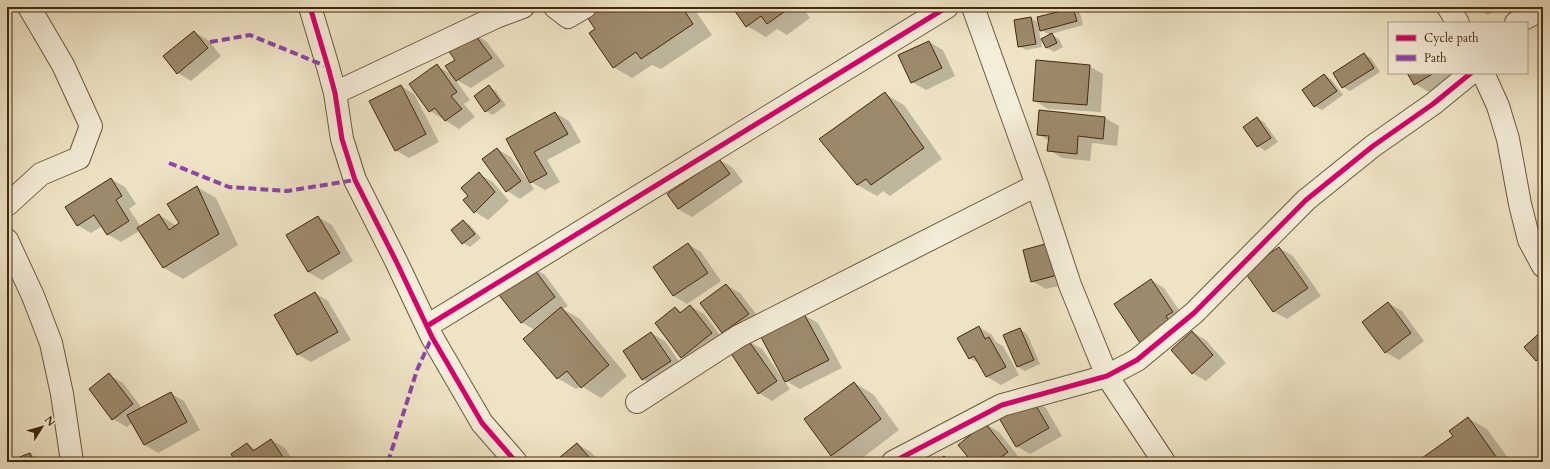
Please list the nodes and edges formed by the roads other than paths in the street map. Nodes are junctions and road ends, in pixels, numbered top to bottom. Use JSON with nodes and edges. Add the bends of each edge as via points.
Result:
{"nodes":[{"id":1,"x":29,"y":7,"type":"edge"},
{"id":2,"x":310,"y":7,"type":"edge"},
{"id":3,"x":523,"y":7,"type":"edge"},
{"id":4,"x":555,"y":7,"type":"edge"},
{"id":5,"x":585,"y":7,"type":"edge"},
{"id":6,"x":947,"y":7,"type":"edge"},
{"id":7,"x":973,"y":7,"type":"edge"},
{"id":8,"x":1448,"y":7,"type":"edge"},
{"id":9,"x":1539,"y":9,"type":"edge"},
{"id":10,"x":1457,"y":22,"type":"edge"},
{"id":11,"x":1518,"y":22,"type":"edge"},
{"id":12,"x":1470,"y":74,"type":"edge"},
{"id":13,"x":1483,"y":74,"type":"edge"},
{"id":14,"x":334,"y":93,"type":"junction"},
{"id":15,"x":1037,"y":185,"type":"junction"},
{"id":16,"x":7,"y":205,"type":"edge"},
{"id":17,"x":7,"y":240,"type":"edge"},
{"id":18,"x":1543,"y":266,"type":"edge"},
{"id":19,"x":426,"y":326,"type":"junction"},
{"id":20,"x":1107,"y":376,"type":"junction"},
{"id":21,"x":637,"y":402,"type":"dead end"},
{"id":22,"x":72,"y":462,"type":"edge"},
{"id":23,"x":516,"y":462,"type":"edge"},
{"id":24,"x":892,"y":462,"type":"edge"},
{"id":25,"x":1164,"y":462,"type":"edge"}],
"edges":[{"from":1,"to":16,"type":"street","via":[[63,65],[91,126],[79,158],[41,174]]},
{"from":2,"to":14,"type":"street"},
{"from":3,"to":14,"type":"street","via":[[496,17]]},
{"from":4,"to":5,"type":"street","via":[[568,17]]},
{"from":6,"to":19,"type":"street"},
{"from":7,"to":15,"type":"street"},
{"from":8,"to":10,"type":"street"},
{"from":9,"to":11,"type":"street"},
{"from":12,"to":20,"type":"street","via":[[1306,200],[1194,313],[1161,342],[1137,360]]},
{"from":13,"to":18,"type":"street","via":[[1498,106],[1508,139],[1520,204],[1530,240]]},
{"from":14,"to":19,"type":"street","via":[[342,139],[355,180]]},
{"from":15,"to":20,"type":"street","via":[[1070,285]]},
{"from":15,"to":21,"type":"street","via":[[739,336]]},
{"from":17,"to":22,"type":"street","via":[[51,343]]},
{"from":19,"to":23,"type":"street","via":[[482,423]]},
{"from":20,"to":24,"type":"street","via":[[1002,405]]},
{"from":20,"to":25,"type":"street"}]}
